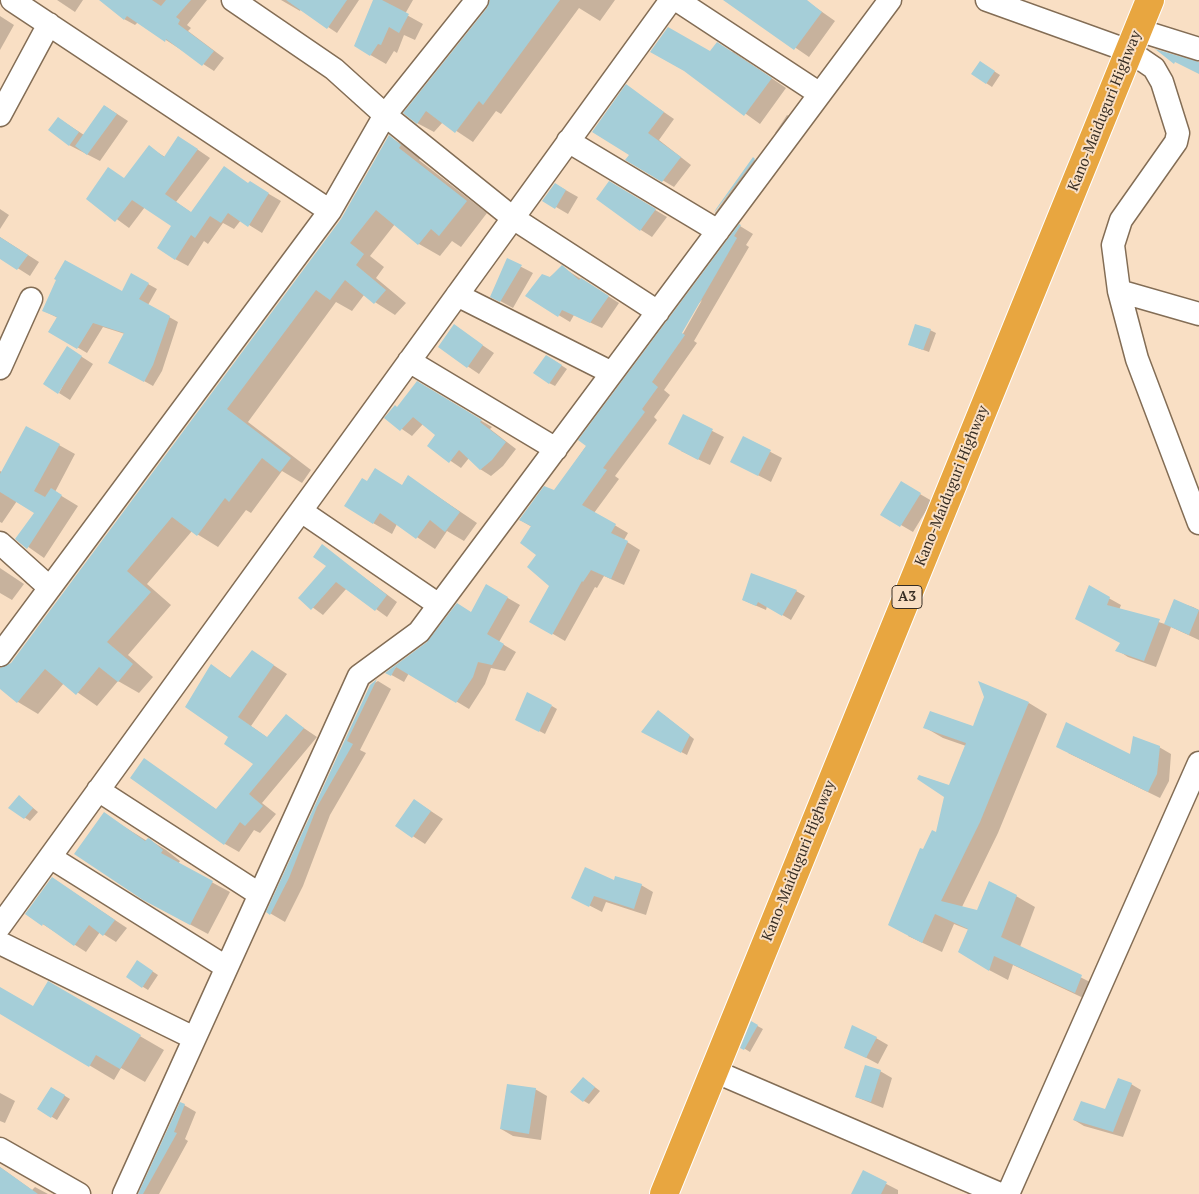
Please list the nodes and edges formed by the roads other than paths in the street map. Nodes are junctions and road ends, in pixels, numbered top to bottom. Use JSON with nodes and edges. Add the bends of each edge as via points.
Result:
{"nodes":[{"id":1,"x":12,"y":0,"type":"edge"},
{"id":2,"x":232,"y":0,"type":"edge"},
{"id":3,"x":477,"y":0,"type":"edge"},
{"id":4,"x":671,"y":0,"type":"edge"},
{"id":5,"x":677,"y":0,"type":"edge"},
{"id":6,"x":890,"y":0,"type":"edge"},
{"id":7,"x":988,"y":0,"type":"edge"},
{"id":8,"x":1150,"y":0,"type":"edge"},
{"id":9,"x":49,"y":24,"type":"junction"},
{"id":10,"x":1134,"y":40,"type":"junction"},
{"id":11,"x":1199,"y":49,"type":"edge"},
{"id":12,"x":820,"y":94,"type":"junction"},
{"id":13,"x":0,"y":115,"type":"edge"},
{"id":14,"x":385,"y":116,"type":"junction"},
{"id":15,"x":568,"y":141,"type":"junction"},
{"id":16,"x":330,"y":211,"type":"junction"},
{"id":17,"x":513,"y":218,"type":"junction"},
{"id":18,"x":718,"y":231,"type":"junction"},
{"id":19,"x":1119,"y":291,"type":"junction"},
{"id":20,"x":457,"y":295,"type":"junction"},
{"id":21,"x":31,"y":299,"type":"dead end"},
{"id":22,"x":658,"y":312,"type":"junction"},
{"id":23,"x":1199,"y":314,"type":"edge"},
{"id":24,"x":409,"y":361,"type":"junction"},
{"id":25,"x":0,"y":368,"type":"edge"},
{"id":26,"x":612,"y":373,"type":"junction"},
{"id":27,"x":556,"y":449,"type":"junction"},
{"id":28,"x":301,"y":511,"type":"junction"},
{"id":29,"x":1199,"y":523,"type":"edge"},
{"id":30,"x":0,"y":543,"type":"edge"},
{"id":31,"x":50,"y":588,"type":"junction"},
{"id":32,"x":439,"y":605,"type":"junction"},
{"id":33,"x":0,"y":655,"type":"edge"},
{"id":34,"x":1199,"y":763,"type":"edge"},
{"id":35,"x":98,"y":790,"type":"junction"},
{"id":36,"x":50,"y":857,"type":"junction"},
{"id":37,"x":260,"y":894,"type":"junction"},
{"id":38,"x":0,"y":926,"type":"edge"},
{"id":39,"x":0,"y":943,"type":"edge"},
{"id":40,"x":226,"y":967,"type":"junction"},
{"id":41,"x":194,"y":1038,"type":"junction"},
{"id":42,"x":714,"y":1071,"type":"junction"},
{"id":43,"x":0,"y":1149,"type":"edge"},
{"id":44,"x":79,"y":1194,"type":"edge"},
{"id":45,"x":124,"y":1194,"type":"edge"},
{"id":46,"x":664,"y":1194,"type":"edge"},
{"id":47,"x":1000,"y":1194,"type":"edge"},
{"id":48,"x":1008,"y":1194,"type":"edge"}],
"edges":[{"from":1,"to":9,"type":"street"},
{"from":2,"to":14,"type":"street","via":[[334,70]]},
{"from":3,"to":14,"type":"street"},
{"from":4,"to":15,"type":"street"},
{"from":5,"to":12,"type":"street"},
{"from":6,"to":12,"type":"street"},
{"from":7,"to":10,"type":"street"},
{"from":8,"to":10,"type":"highway","name":"Kano-Maiduguri Highway","number":"A3"},
{"from":9,"to":13,"type":"street"},
{"from":9,"to":16,"type":"street"},
{"from":10,"to":11,"type":"street"},
{"from":10,"to":19,"type":"street","via":[[1162,82],[1178,133],[1176,142],[1121,220],[1113,245]]},
{"from":10,"to":42,"type":"highway","name":"Kano-Maiduguri Highway","number":"A3"},
{"from":12,"to":18,"type":"street"},
{"from":14,"to":16,"type":"street"},
{"from":14,"to":17,"type":"street"},
{"from":15,"to":17,"type":"street"},
{"from":15,"to":18,"type":"street"},
{"from":16,"to":31,"type":"street"},
{"from":17,"to":20,"type":"street"},
{"from":17,"to":22,"type":"street"},
{"from":18,"to":22,"type":"street"},
{"from":19,"to":23,"type":"street"},
{"from":19,"to":29,"type":"street","via":[[1137,359]]},
{"from":20,"to":24,"type":"street"},
{"from":20,"to":26,"type":"street"},
{"from":21,"to":25,"type":"street"},
{"from":22,"to":26,"type":"street"},
{"from":24,"to":27,"type":"street"},
{"from":24,"to":28,"type":"street"},
{"from":26,"to":27,"type":"street"},
{"from":27,"to":32,"type":"street"},
{"from":28,"to":32,"type":"street"},
{"from":28,"to":35,"type":"street"},
{"from":30,"to":31,"type":"street"},
{"from":31,"to":33,"type":"street"},
{"from":32,"to":37,"type":"street","via":[[420,632],[359,676]]},
{"from":34,"to":48,"type":"street"},
{"from":35,"to":36,"type":"street"},
{"from":35,"to":37,"type":"street"},
{"from":36,"to":38,"type":"street"},
{"from":36,"to":40,"type":"street"},
{"from":37,"to":40,"type":"street"},
{"from":39,"to":41,"type":"street"},
{"from":40,"to":41,"type":"street"},
{"from":41,"to":45,"type":"street"},
{"from":42,"to":46,"type":"highway","name":"Kano-Maiduguri Highway","number":"A3"},
{"from":42,"to":47,"type":"street"},
{"from":43,"to":44,"type":"street"}]}
